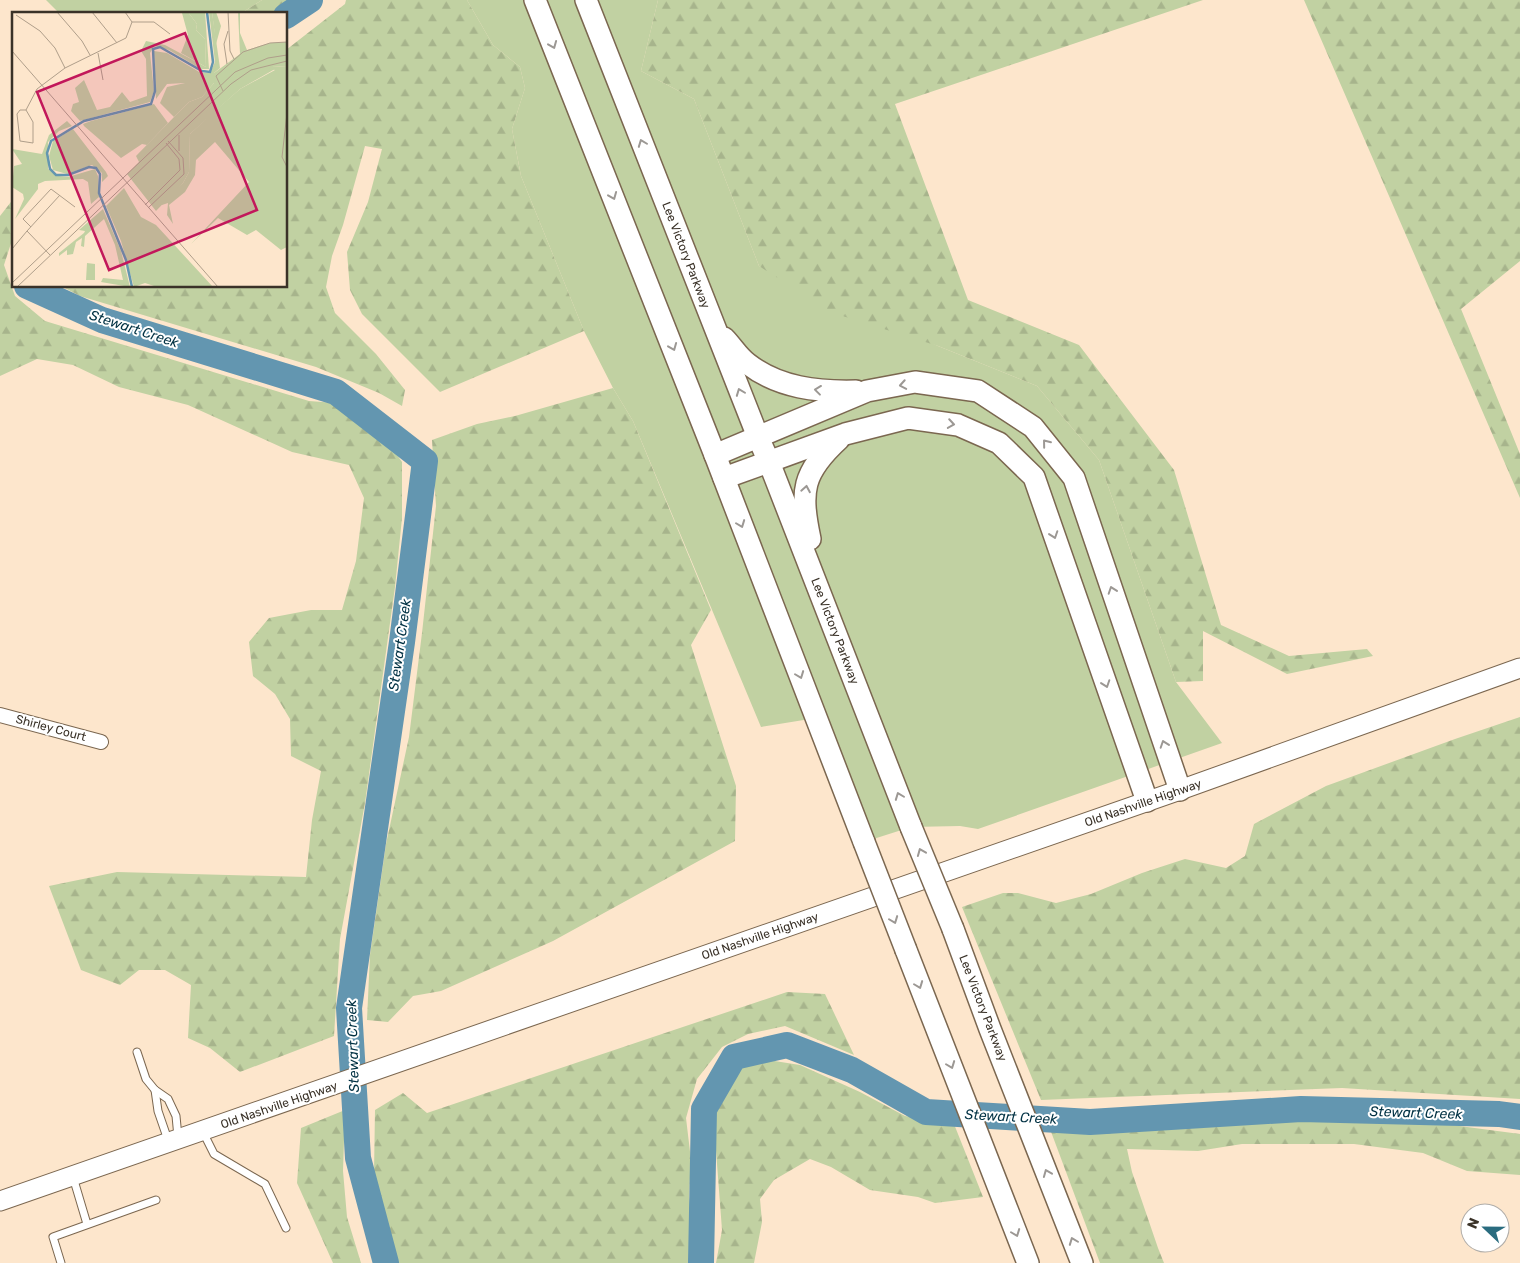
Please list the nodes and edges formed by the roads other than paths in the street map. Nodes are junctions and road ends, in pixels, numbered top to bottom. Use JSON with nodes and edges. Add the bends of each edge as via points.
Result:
{"nodes":[{"id":1,"x":535,"y":0,"type":"edge"},
{"id":2,"x":586,"y":0,"type":"edge"},
{"id":3,"x":715,"y":328,"type":"junction"},
{"id":4,"x":866,"y":391,"type":"junction"},
{"id":5,"x":844,"y":434,"type":"junction"},
{"id":6,"x":758,"y":437,"type":"junction"},
{"id":7,"x":715,"y":455,"type":"junction"},
{"id":8,"x":769,"y":462,"type":"junction"},
{"id":9,"x":724,"y":478,"type":"junction"},
{"id":10,"x":1520,"y":668,"type":"edge"},
{"id":11,"x":862,"y":702,"type":"junction"},
{"id":12,"x":0,"y":715,"type":"edge"},
{"id":13,"x":101,"y":742,"type":"dead end"},
{"id":14,"x":1180,"y":790,"type":"junction"},
{"id":15,"x":1147,"y":801,"type":"junction"},
{"id":16,"x":137,"y":1052,"type":"dead end"},
{"id":17,"x":156,"y":1090,"type":"junction"},
{"id":18,"x":203,"y":1131,"type":"junction"},
{"id":19,"x":174,"y":1141,"type":"junction"},
{"id":20,"x":72,"y":1176,"type":"junction"},
{"id":21,"x":156,"y":1200,"type":"dead end"},
{"id":22,"x":0,"y":1202,"type":"edge"},
{"id":23,"x":87,"y":1224,"type":"junction"},
{"id":24,"x":286,"y":1228,"type":"dead end"},
{"id":25,"x":61,"y":1263,"type":"edge"},
{"id":26,"x":1028,"y":1263,"type":"edge"},
{"id":27,"x":1082,"y":1263,"type":"edge"}],
"edges":[{"from":1,"to":7,"type":"main road","one_way":true},
{"from":3,"to":2,"type":"main road","name":"Lee Victory Parkway","one_way":true},
{"from":4,"to":3,"type":"main road","one_way":true,"via":[[833,392],[802,388],[772,379],[747,364]]},
{"from":6,"to":3,"type":"main road","name":"Lee Victory Parkway","one_way":true},
{"from":4,"to":6,"type":"main road"},
{"from":14,"to":4,"type":"main road","one_way":true,"via":[[1074,478],[1033,426],[978,391],[915,382]]},
{"from":5,"to":8,"type":"main road"},
{"from":11,"to":5,"type":"main road","one_way":true,"via":[[857,661],[810,539],[804,512],[808,477],[816,462]]},
{"from":5,"to":15,"type":"main road","one_way":true,"via":[[908,418],[958,425],[999,443],[1034,477]]},
{"from":6,"to":7,"type":"main road"},
{"from":6,"to":8,"type":"main road","name":"Lee Victory Parkway"},
{"from":7,"to":9,"type":"main road"},
{"from":8,"to":9,"type":"main road"},
{"from":8,"to":11,"type":"main road","name":"Lee Victory Parkway"},
{"from":9,"to":26,"type":"main road","one_way":true,"bridge":true},
{"from":10,"to":14,"type":"main road","name":"Old Nashville Highway"},
{"from":27,"to":11,"type":"main road","name":"Lee Victory Parkway","one_way":true,"bridge":true},
{"from":12,"to":13,"type":"street","name":"Shirley Court"},
{"from":14,"to":15,"type":"main road","name":"Old Nashville Highway"},
{"from":15,"to":18,"type":"main road","name":"Old Nashville Highway"},
{"from":16,"to":17,"type":"lane","via":[[146,1079]]},
{"from":17,"to":19,"type":"lane","via":[[158,1111]]},
{"from":17,"to":19,"type":"lane","via":[[168,1099],[176,1116]]},
{"from":18,"to":19,"type":"main road","name":"Old Nashville Highway"},
{"from":18,"to":24,"type":"lane","via":[[214,1154],[265,1184]]},
{"from":19,"to":20,"type":"main road","name":"Old Nashville Highway"},
{"from":20,"to":22,"type":"main road","name":"Old Nashville Highway"},
{"from":20,"to":23,"type":"lane"},
{"from":21,"to":23,"type":"lane"},
{"from":23,"to":25,"type":"lane","via":[[53,1236]]}]}
